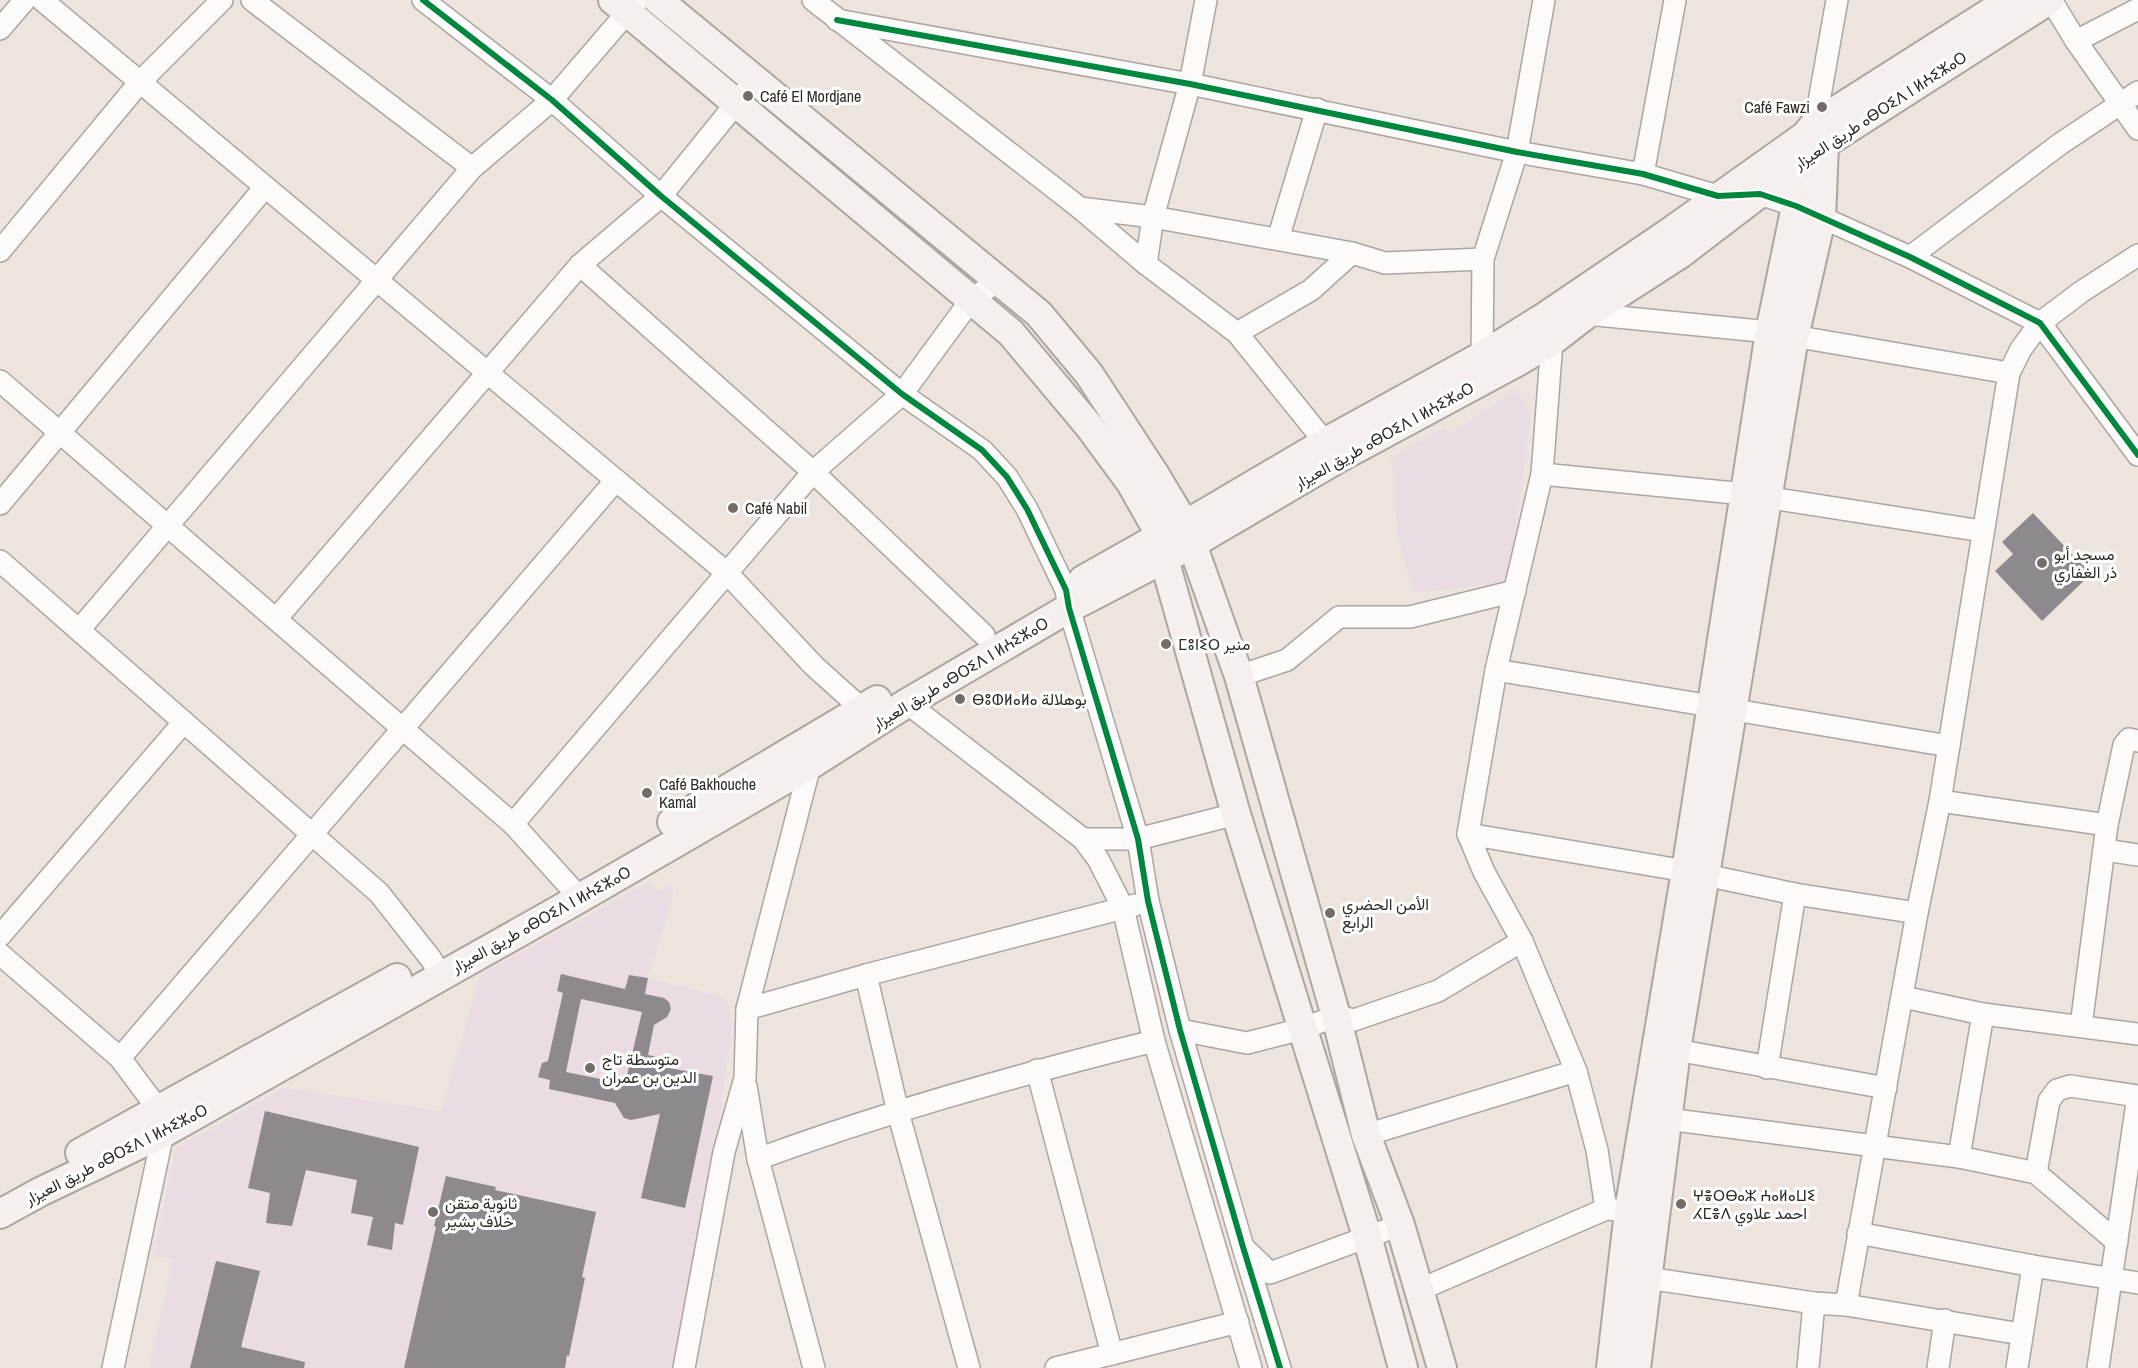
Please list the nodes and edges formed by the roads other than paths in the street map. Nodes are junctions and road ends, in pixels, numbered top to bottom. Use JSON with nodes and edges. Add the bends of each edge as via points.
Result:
{"nodes":[{"id":1,"x":25,"y":0,"type":"edge"},
{"id":2,"x":42,"y":0,"type":"edge"},
{"id":3,"x":222,"y":0,"type":"edge"},
{"id":4,"x":252,"y":0,"type":"edge"},
{"id":5,"x":423,"y":0,"type":"edge"},
{"id":6,"x":658,"y":0,"type":"edge"},
{"id":7,"x":813,"y":0,"type":"edge"},
{"id":8,"x":1206,"y":0,"type":"edge"},
{"id":9,"x":1544,"y":0,"type":"edge"},
{"id":10,"x":1675,"y":0,"type":"edge"},
{"id":11,"x":1838,"y":0,"type":"edge"},
{"id":12,"x":2010,"y":0,"type":"edge"},
{"id":13,"x":2050,"y":0,"type":"edge"},
{"id":14,"x":626,"y":4,"type":"edge"},
{"id":15,"x":2138,"y":9,"type":"edge"},
{"id":16,"x":834,"y":12,"type":"edge"},
{"id":17,"x":0,"y":29,"type":"edge"},
{"id":18,"x":2076,"y":41,"type":"junction"},
{"id":19,"x":755,"y":80,"type":"junction"},
{"id":20,"x":140,"y":82,"type":"junction"},
{"id":21,"x":1190,"y":84,"type":"junction"},
{"id":22,"x":2129,"y":98,"type":"edge"},
{"id":23,"x":552,"y":100,"type":"junction"},
{"id":24,"x":736,"y":103,"type":"junction"},
{"id":25,"x":1317,"y":109,"type":"junction"},
{"id":26,"x":1816,"y":126,"type":"junction"},
{"id":27,"x":2138,"y":129,"type":"edge"},
{"id":28,"x":1517,"y":152,"type":"junction"},
{"id":29,"x":1798,"y":163,"type":"junction"},
{"id":30,"x":472,"y":168,"type":"junction"},
{"id":31,"x":1643,"y":174,"type":"junction"},
{"id":32,"x":266,"y":187,"type":"junction"},
{"id":33,"x":1760,"y":194,"type":"junction"},
{"id":34,"x":661,"y":196,"type":"junction"},
{"id":35,"x":1718,"y":196,"type":"junction"},
{"id":36,"x":1080,"y":208,"type":"junction"},
{"id":37,"x":1809,"y":212,"type":"junction"},
{"id":38,"x":1153,"y":217,"type":"junction"},
{"id":39,"x":1278,"y":240,"type":"junction"},
{"id":40,"x":0,"y":251,"type":"edge"},
{"id":41,"x":1352,"y":253,"type":"junction"},
{"id":42,"x":2138,"y":255,"type":"edge"},
{"id":43,"x":1910,"y":257,"type":"junction"},
{"id":44,"x":1483,"y":260,"type":"junction"},
{"id":45,"x":1146,"y":264,"type":"junction"},
{"id":46,"x":580,"y":265,"type":"junction"},
{"id":47,"x":377,"y":280,"type":"junction"},
{"id":48,"x":999,"y":280,"type":"junction"},
{"id":49,"x":971,"y":300,"type":"junction"},
{"id":50,"x":1587,"y":314,"type":"junction"},
{"id":51,"x":2040,"y":323,"type":"junction"},
{"id":52,"x":1549,"y":329,"type":"junction"},
{"id":53,"x":1237,"y":333,"type":"junction"},
{"id":54,"x":1782,"y":334,"type":"junction"},
{"id":55,"x":1482,"y":356,"type":"junction"},
{"id":56,"x":488,"y":372,"type":"junction"},
{"id":57,"x":2009,"y":373,"type":"junction"},
{"id":58,"x":0,"y":381,"type":"edge"},
{"id":59,"x":902,"y":394,"type":"junction"},
{"id":60,"x":60,"y":432,"type":"junction"},
{"id":61,"x":1331,"y":450,"type":"junction"},
{"id":62,"x":2138,"y":455,"type":"edge"},
{"id":63,"x":813,"y":472,"type":"junction"},
{"id":64,"x":1542,"y":474,"type":"junction"},
{"id":65,"x":616,"y":480,"type":"junction"},
{"id":66,"x":1756,"y":496,"type":"junction"},
{"id":67,"x":0,"y":504,"type":"edge"},
{"id":68,"x":168,"y":526,"type":"junction"},
{"id":69,"x":1982,"y":531,"type":"junction"},
{"id":70,"x":1175,"y":541,"type":"junction"},
{"id":71,"x":0,"y":561,"type":"edge"},
{"id":72,"x":727,"y":573,"type":"junction"},
{"id":73,"x":1515,"y":591,"type":"junction"},
{"id":74,"x":1068,"y":599,"type":"junction"},
{"id":75,"x":276,"y":619,"type":"junction"},
{"id":76,"x":79,"y":630,"type":"junction"},
{"id":77,"x":984,"y":635,"type":"junction"},
{"id":78,"x":1496,"y":670,"type":"junction"},
{"id":79,"x":1239,"y":676,"type":"junction"},
{"id":80,"x":907,"y":703,"type":"junction"},
{"id":81,"x":1722,"y":708,"type":"junction"},
{"id":82,"x":862,"y":709,"type":"junction"},
{"id":83,"x":184,"y":722,"type":"junction"},
{"id":84,"x":403,"y":729,"type":"junction"},
{"id":85,"x":2138,"y":741,"type":"edge"},
{"id":86,"x":1949,"y":746,"type":"junction"},
{"id":87,"x":807,"y":754,"type":"junction"},
{"id":88,"x":1940,"y":801,"type":"junction"},
{"id":89,"x":1236,"y":814,"type":"junction"},
{"id":90,"x":513,"y":824,"type":"junction"},
{"id":91,"x":2107,"y":825,"type":"junction"},
{"id":92,"x":312,"y":834,"type":"junction"},
{"id":93,"x":1468,"y":834,"type":"junction"},
{"id":94,"x":1083,"y":839,"type":"junction"},
{"id":95,"x":1138,"y":839,"type":"junction"},
{"id":96,"x":2105,"y":850,"type":"junction"},
{"id":97,"x":2138,"y":855,"type":"edge"},
{"id":98,"x":1696,"y":873,"type":"junction"},
{"id":99,"x":573,"y":892,"type":"junction"},
{"id":100,"x":1795,"y":894,"type":"junction"},
{"id":101,"x":1148,"y":901,"type":"junction"},
{"id":102,"x":1123,"y":908,"type":"junction"},
{"id":103,"x":1917,"y":913,"type":"junction"},
{"id":104,"x":0,"y":936,"type":"edge"},
{"id":105,"x":1522,"y":941,"type":"junction"},
{"id":106,"x":0,"y":954,"type":"edge"},
{"id":107,"x":436,"y":967,"type":"junction"},
{"id":108,"x":866,"y":975,"type":"junction"},
{"id":109,"x":1903,"y":997,"type":"junction"},
{"id":110,"x":747,"y":1009,"type":"junction"},
{"id":111,"x":1983,"y":1014,"type":"junction"},
{"id":112,"x":1336,"y":1016,"type":"junction"},
{"id":113,"x":2082,"y":1026,"type":"junction"},
{"id":114,"x":1302,"y":1029,"type":"junction"},
{"id":115,"x":1180,"y":1030,"type":"junction"},
{"id":116,"x":2138,"y":1034,"type":"edge"},
{"id":117,"x":1154,"y":1041,"type":"junction"},
{"id":118,"x":1676,"y":1050,"type":"junction"},
{"id":119,"x":120,"y":1058,"type":"junction"},
{"id":120,"x":1767,"y":1068,"type":"junction"},
{"id":121,"x":1037,"y":1070,"type":"junction"},
{"id":122,"x":1576,"y":1071,"type":"junction"},
{"id":123,"x":745,"y":1078,"type":"junction"},
{"id":124,"x":1886,"y":1088,"type":"junction"},
{"id":125,"x":898,"y":1112,"type":"junction"},
{"id":126,"x":1667,"y":1119,"type":"junction"},
{"id":127,"x":160,"y":1121,"type":"junction"},
{"id":128,"x":1366,"y":1135,"type":"junction"},
{"id":129,"x":1874,"y":1147,"type":"junction"},
{"id":130,"x":1959,"y":1157,"type":"junction"},
{"id":131,"x":758,"y":1159,"type":"junction"},
{"id":132,"x":2036,"y":1173,"type":"junction"},
{"id":133,"x":0,"y":1196,"type":"edge"},
{"id":134,"x":1617,"y":1210,"type":"junction"},
{"id":135,"x":0,"y":1214,"type":"edge"},
{"id":136,"x":1400,"y":1225,"type":"junction"},
{"id":137,"x":1858,"y":1233,"type":"junction"},
{"id":138,"x":1367,"y":1236,"type":"junction"},
{"id":139,"x":2117,"y":1242,"type":"junction"},
{"id":140,"x":1243,"y":1247,"type":"junction"},
{"id":141,"x":1218,"y":1255,"type":"junction"},
{"id":142,"x":2033,"y":1266,"type":"junction"},
{"id":143,"x":1634,"y":1276,"type":"junction"},
{"id":144,"x":2111,"y":1279,"type":"junction"},
{"id":145,"x":2138,"y":1283,"type":"edge"},
{"id":146,"x":1419,"y":1290,"type":"junction"},
{"id":147,"x":1814,"y":1303,"type":"junction"},
{"id":148,"x":1846,"y":1305,"type":"junction"},
{"id":149,"x":1945,"y":1320,"type":"junction"},
{"id":150,"x":1238,"y":1322,"type":"junction"},
{"id":151,"x":2021,"y":1334,"type":"junction"},
{"id":152,"x":1112,"y":1354,"type":"junction"},
{"id":153,"x":113,"y":1368,"type":"edge"},
{"id":154,"x":684,"y":1368,"type":"edge"},
{"id":155,"x":814,"y":1368,"type":"edge"},
{"id":156,"x":969,"y":1368,"type":"edge"},
{"id":157,"x":1056,"y":1368,"type":"edge"},
{"id":158,"x":1251,"y":1368,"type":"edge"},
{"id":159,"x":1280,"y":1368,"type":"edge"},
{"id":160,"x":1403,"y":1368,"type":"edge"},
{"id":161,"x":1442,"y":1368,"type":"edge"},
{"id":162,"x":1611,"y":1368,"type":"edge"},
{"id":163,"x":1636,"y":1368,"type":"edge"},
{"id":164,"x":1808,"y":1368,"type":"edge"},
{"id":165,"x":1938,"y":1368,"type":"edge"},
{"id":166,"x":2017,"y":1368,"type":"edge"},
{"id":167,"x":2098,"y":1368,"type":"edge"}],
"edges":[{"from":1,"to":17,"type":"street"},
{"from":2,"to":20,"type":"street"},
{"from":3,"to":20,"type":"street"},
{"from":4,"to":30,"type":"street"},
{"from":5,"to":23,"type":"street"},
{"from":6,"to":19,"type":"main road"},
{"from":7,"to":16,"type":"street"},
{"from":8,"to":21,"type":"street"},
{"from":9,"to":28,"type":"street"},
{"from":10,"to":31,"type":"street"},
{"from":11,"to":26,"type":"street"},
{"from":12,"to":26,"type":"main road","name":"طريق العيزار ⴰⴱⵔⵉⴷ ⵏ ⵍⵄⵉⵣⴰⵔ"},
{"from":13,"to":18,"type":"street"},
{"from":13,"to":26,"type":"main road","name":"طريق العيزار ⴰⴱⵔⵉⴷ ⵏ ⵍⵄⵉⵣⴰⵔ"},
{"from":14,"to":23,"type":"street"},
{"from":14,"to":24,"type":"main road"},
{"from":15,"to":18,"type":"street"},
{"from":16,"to":21,"type":"street"},
{"from":16,"to":36,"type":"street"},
{"from":18,"to":22,"type":"street"},
{"from":19,"to":24,"type":"street"},
{"from":19,"to":48,"type":"main road"},
{"from":20,"to":32,"type":"street"},
{"from":20,"to":40,"type":"street"},
{"from":21,"to":25,"type":"street"},
{"from":21,"to":38,"type":"street"},
{"from":22,"to":27,"type":"street"},
{"from":22,"to":43,"type":"street","via":[[2060,144]]},
{"from":23,"to":30,"type":"street"},
{"from":23,"to":34,"type":"street"},
{"from":24,"to":34,"type":"street"},
{"from":24,"to":49,"type":"main road"},
{"from":25,"to":28,"type":"street"},
{"from":25,"to":39,"type":"street"},
{"from":26,"to":29,"type":"main road","name":"طريق العيزار ⴰⴱⵔⵉⴷ ⵏ ⵍⵄⵉⵣⴰⵔ"},
{"from":26,"to":35,"type":"main road","name":"طريق العيزار ⴰⴱⵔⵉⴷ ⵏ ⵍⵄⵉⵣⴰⵔ"},
{"from":26,"to":37,"type":"main road"},
{"from":28,"to":31,"type":"street"},
{"from":28,"to":44,"type":"street"},
{"from":29,"to":33,"type":"main road","name":"طريق العيزار ⴰⴱⵔⵉⴷ ⵏ ⵍⵄⵉⵣⴰⵔ"},
{"from":29,"to":37,"type":"main road"},
{"from":30,"to":47,"type":"street"},
{"from":31,"to":35,"type":"street"},
{"from":32,"to":47,"type":"street"},
{"from":32,"to":60,"type":"street"},
{"from":33,"to":35,"type":"street"},
{"from":33,"to":37,"type":"street"},
{"from":33,"to":50,"type":"main road","name":"طريق العيزار ⴰⴱⵔⵉⴷ ⵏ ⵍⵄⵉⵣⴰⵔ","via":[[1680,254]]},
{"from":34,"to":46,"type":"street"},
{"from":34,"to":59,"type":"street"},
{"from":35,"to":52,"type":"main road","name":"طريق العيزار ⴰⴱⵔⵉⴷ ⵏ ⵍⵄⵉⵣⴰⵔ"},
{"from":36,"to":38,"type":"street"},
{"from":36,"to":45,"type":"street"},
{"from":37,"to":43,"type":"street"},
{"from":37,"to":54,"type":"main road"},
{"from":38,"to":39,"type":"street"},
{"from":38,"to":45,"type":"street"},
{"from":39,"to":41,"type":"street"},
{"from":41,"to":44,"type":"street","via":[[1385,263]]},
{"from":41,"to":53,"type":"street","via":[[1311,290]]},
{"from":42,"to":51,"type":"street"},
{"from":43,"to":51,"type":"street"},
{"from":44,"to":55,"type":"street"},
{"from":45,"to":53,"type":"street"},
{"from":46,"to":56,"type":"street"},
{"from":46,"to":63,"type":"street"},
{"from":47,"to":56,"type":"street"},
{"from":47,"to":68,"type":"street"},
{"from":48,"to":49,"type":"street"},
{"from":48,"to":70,"type":"main road","via":[[1039,314],[1089,374]]},
{"from":49,"to":59,"type":"street"},
{"from":49,"to":70,"type":"main road","via":[[1011,333],[1089,426]]},
{"from":50,"to":52,"type":"main road","name":"طريق العيزار ⴰⴱⵔⵉⴷ ⵏ ⵍⵄⵉⵣⴰⵔ"},
{"from":50,"to":54,"type":"street"},
{"from":51,"to":57,"type":"street"},
{"from":51,"to":62,"type":"street"},
{"from":52,"to":55,"type":"main road","name":"طريق العيزار ⴰⴱⵔⵉⴷ ⵏ ⵍⵄⵉⵣⴰⵔ"},
{"from":52,"to":61,"type":"main road","name":"طريق العيزار ⴰⴱⵔⵉⴷ ⵏ ⵍⵄⵉⵣⴰⵔ","via":[[1517,362]]},
{"from":52,"to":64,"type":"street"},
{"from":53,"to":61,"type":"street"},
{"from":54,"to":57,"type":"street"},
{"from":54,"to":66,"type":"main road"},
{"from":55,"to":61,"type":"main road","name":"طريق العيزار ⴰⴱⵔⵉⴷ ⵏ ⵍⵄⵉⵣⴰⵔ"},
{"from":56,"to":65,"type":"street"},
{"from":56,"to":75,"type":"street"},
{"from":57,"to":69,"type":"street"},
{"from":58,"to":60,"type":"street"},
{"from":59,"to":63,"type":"street"},
{"from":59,"to":74,"type":"street","via":[[982,450],[1006,477],[1027,509]]},
{"from":60,"to":67,"type":"street"},
{"from":60,"to":68,"type":"street"},
{"from":61,"to":70,"type":"main road","name":"طريق العيزار ⴰⴱⵔⵉⴷ ⵏ ⵍⵄⵉⵣⴰⵔ"},
{"from":63,"to":72,"type":"street"},
{"from":63,"to":77,"type":"street"},
{"from":64,"to":66,"type":"street"},
{"from":64,"to":73,"type":"street"},
{"from":65,"to":72,"type":"street"},
{"from":65,"to":84,"type":"street"},
{"from":66,"to":69,"type":"street"},
{"from":66,"to":81,"type":"main road"},
{"from":68,"to":75,"type":"street"},
{"from":68,"to":76,"type":"street"},
{"from":69,"to":86,"type":"street"},
{"from":70,"to":74,"type":"main road","name":"طريق العيزار ⴰⴱⵔⵉⴷ ⵏ ⵍⵄⵉⵣⴰⵔ"},
{"from":70,"to":79,"type":"main road"},
{"from":70,"to":89,"type":"main road"},
{"from":71,"to":76,"type":"street"},
{"from":72,"to":82,"type":"street","via":[[813,666]]},
{"from":72,"to":90,"type":"street"},
{"from":73,"to":78,"type":"street"},
{"from":73,"to":79,"type":"street","via":[[1410,617],[1339,617],[1287,660]]},
{"from":74,"to":77,"type":"main road","name":"طريق العيزار ⴰⴱⵔⵉⴷ ⵏ ⵍⵄⵉⵣⴰⵔ"},
{"from":74,"to":80,"type":"main road","name":"طريق العيزار ⴰⴱⵔⵉⴷ ⵏ ⵍⵄⵉⵣⴰⵔ"},
{"from":74,"to":95,"type":"street"},
{"from":75,"to":84,"type":"street"},
{"from":76,"to":83,"type":"street"},
{"from":77,"to":82,"type":"main road","name":"طريق العيزار ⴰⴱⵔⵉⴷ ⵏ ⵍⵄⵉⵣⴰⵔ"},
{"from":78,"to":81,"type":"street"},
{"from":78,"to":93,"type":"street"},
{"from":79,"to":112,"type":"main road"},
{"from":80,"to":87,"type":"main road","name":"طريق العيزار ⴰⴱⵔⵉⴷ ⵏ ⵍⵄⵉⵣⴰⵔ"},
{"from":80,"to":94,"type":"street"},
{"from":81,"to":86,"type":"street"},
{"from":81,"to":98,"type":"main road"},
{"from":82,"to":87,"type":"main road","name":"طريق العيزار ⴰⴱⵔⵉⴷ ⵏ ⵍⵄⵉⵣⴰⵔ"},
{"from":83,"to":92,"type":"street"},
{"from":83,"to":104,"type":"street"},
{"from":84,"to":90,"type":"street"},
{"from":84,"to":92,"type":"street"},
{"from":85,"to":91,"type":"street","via":[[2129,739],[2124,745]]},
{"from":86,"to":88,"type":"street"},
{"from":87,"to":99,"type":"main road","name":"طريق العيزار ⴰⴱⵔⵉⴷ ⵏ ⵍⵄⵉⵣⴰⵔ"},
{"from":87,"to":110,"type":"street"},
{"from":88,"to":91,"type":"street"},
{"from":88,"to":103,"type":"street"},
{"from":89,"to":95,"type":"street"},
{"from":89,"to":114,"type":"main road"},
{"from":90,"to":99,"type":"street"},
{"from":91,"to":96,"type":"street"},
{"from":92,"to":107,"type":"street","via":[[379,893]]},
{"from":92,"to":119,"type":"street"},
{"from":93,"to":98,"type":"street"},
{"from":93,"to":105,"type":"street"},
{"from":94,"to":95,"type":"street"},
{"from":94,"to":102,"type":"street"},
{"from":95,"to":101,"type":"street"},
{"from":96,"to":97,"type":"street"},
{"from":96,"to":113,"type":"street"},
{"from":98,"to":100,"type":"street"},
{"from":98,"to":118,"type":"main road"},
{"from":98,"to":134,"type":"main road"},
{"from":99,"to":107,"type":"main road","name":"طريق العيزار ⴰⴱⵔⵉⴷ ⵏ ⵍⵄⵉⵣⴰⵔ"},
{"from":100,"to":103,"type":"street"},
{"from":100,"to":120,"type":"street"},
{"from":101,"to":102,"type":"street"},
{"from":101,"to":115,"type":"street"},
{"from":102,"to":108,"type":"street"},
{"from":102,"to":117,"type":"street"},
{"from":103,"to":109,"type":"street"},
{"from":105,"to":112,"type":"street","via":[[1438,991],[1354,1020]]},
{"from":105,"to":122,"type":"street"},
{"from":106,"to":119,"type":"street"},
{"from":107,"to":127,"type":"main road","name":"طريق العيزار ⴰⴱⵔⵉⴷ ⵏ ⵍⵄⵉⵣⴰⵔ"},
{"from":108,"to":110,"type":"street"},
{"from":108,"to":125,"type":"street"},
{"from":109,"to":111,"type":"street"},
{"from":109,"to":124,"type":"street"},
{"from":110,"to":123,"type":"street"},
{"from":111,"to":113,"type":"street"},
{"from":111,"to":130,"type":"street"},
{"from":112,"to":114,"type":"street"},
{"from":112,"to":128,"type":"main road"},
{"from":113,"to":116,"type":"street"},
{"from":114,"to":115,"type":"street","via":[[1247,1043]]},
{"from":114,"to":138,"type":"main road"},
{"from":115,"to":140,"type":"street"},
{"from":117,"to":121,"type":"street"},
{"from":117,"to":141,"type":"street"},
{"from":118,"to":120,"type":"street"},
{"from":118,"to":126,"type":"main road"},
{"from":119,"to":127,"type":"street"},
{"from":120,"to":124,"type":"street"},
{"from":121,"to":125,"type":"street"},
{"from":121,"to":152,"type":"street"},
{"from":122,"to":128,"type":"street"},
{"from":122,"to":134,"type":"street"},
{"from":123,"to":131,"type":"street"},
{"from":123,"to":154,"type":"street","via":[[724,1152]]},
{"from":124,"to":129,"type":"street"},
{"from":125,"to":131,"type":"street"},
{"from":125,"to":156,"type":"street"},
{"from":126,"to":129,"type":"street"},
{"from":126,"to":143,"type":"main road"},
{"from":127,"to":133,"type":"main road","name":"طريق العيزار ⴰⴱⵔⵉⴷ ⵏ ⵍⵄⵉⵣⴰⵔ"},
{"from":127,"to":135,"type":"main road","name":"طريق العيزار ⴰⴱⵔⵉⴷ ⵏ ⵍⵄⵉⵣⴰⵔ"},
{"from":127,"to":153,"type":"street"},
{"from":128,"to":136,"type":"main road"},
{"from":129,"to":130,"type":"street"},
{"from":129,"to":137,"type":"street"},
{"from":130,"to":132,"type":"street"},
{"from":131,"to":155,"type":"street"},
{"from":132,"to":139,"type":"street"},
{"from":132,"to":139,"type":"street","via":[[2049,1101],[2056,1090],[2070,1086],[2138,1096]]},
{"from":134,"to":143,"type":"main road"},
{"from":134,"to":146,"type":"street"},
{"from":136,"to":138,"type":"street"},
{"from":136,"to":146,"type":"main road"},
{"from":137,"to":142,"type":"street"},
{"from":137,"to":148,"type":"street"},
{"from":138,"to":140,"type":"street","via":[[1270,1273]]},
{"from":138,"to":160,"type":"main road"},
{"from":139,"to":144,"type":"street"},
{"from":140,"to":141,"type":"street"},
{"from":140,"to":159,"type":"street"},
{"from":141,"to":150,"type":"street"},
{"from":142,"to":144,"type":"street"},
{"from":142,"to":151,"type":"street"},
{"from":143,"to":147,"type":"street"},
{"from":143,"to":162,"type":"main road"},
{"from":143,"to":163,"type":"main road"},
{"from":144,"to":145,"type":"street"},
{"from":144,"to":167,"type":"street"},
{"from":146,"to":161,"type":"main road"},
{"from":147,"to":148,"type":"street"},
{"from":147,"to":164,"type":"street"},
{"from":148,"to":149,"type":"street"},
{"from":149,"to":151,"type":"street"},
{"from":149,"to":165,"type":"street"},
{"from":150,"to":152,"type":"street"},
{"from":150,"to":158,"type":"street"},
{"from":151,"to":166,"type":"street"},
{"from":152,"to":157,"type":"street"}]}
